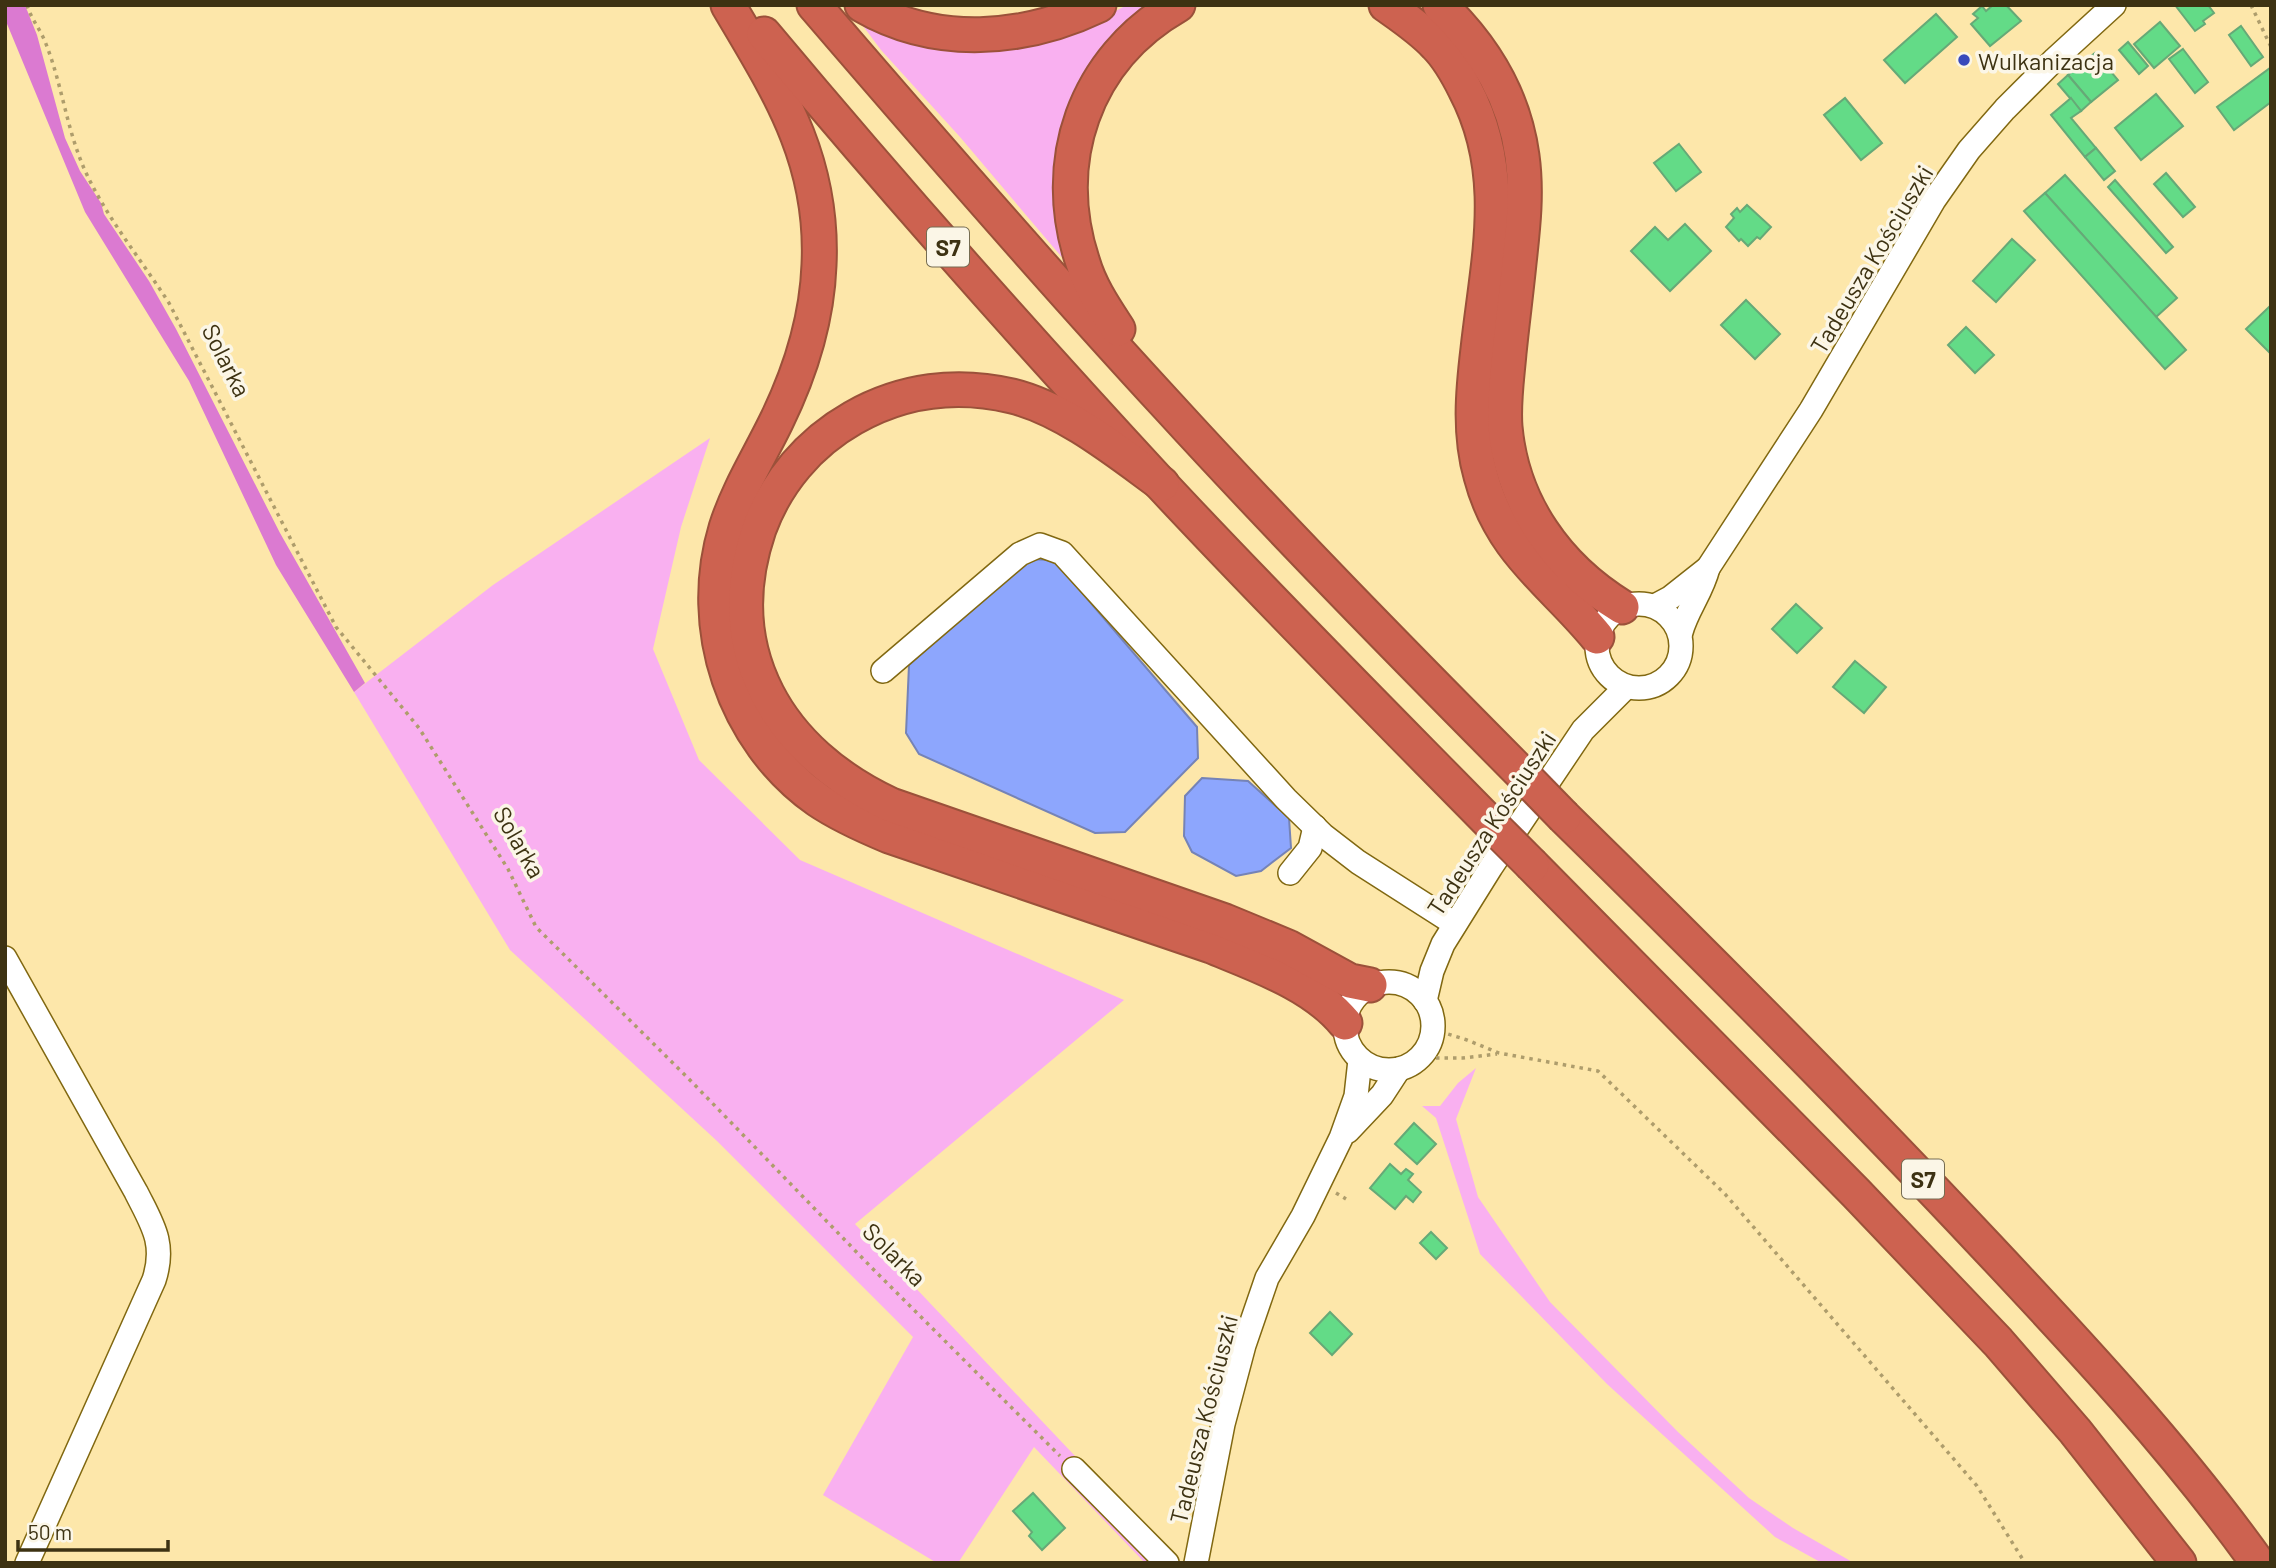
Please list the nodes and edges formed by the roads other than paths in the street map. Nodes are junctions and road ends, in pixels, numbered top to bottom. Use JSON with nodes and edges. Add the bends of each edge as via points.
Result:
{"nodes":[{"id":1,"x":728,"y":5,"type":"edge"},
{"id":2,"x":739,"y":5,"type":"edge"},
{"id":3,"x":814,"y":5,"type":"edge"},
{"id":4,"x":862,"y":5,"type":"edge"},
{"id":5,"x":1099,"y":5,"type":"edge"},
{"id":6,"x":1178,"y":5,"type":"edge"},
{"id":7,"x":1386,"y":5,"type":"edge"},
{"id":8,"x":1440,"y":5,"type":"edge"},
{"id":9,"x":2114,"y":5,"type":"edge"},
{"id":10,"x":1168,"y":406,"type":"junction"},
{"id":11,"x":1162,"y":484,"type":"junction"},
{"id":12,"x":1708,"y":568,"type":"junction"},
{"id":13,"x":1656,"y":606,"type":"junction"},
{"id":14,"x":1622,"y":607,"type":"junction"},
{"id":15,"x":1681,"y":632,"type":"junction"},
{"id":16,"x":1597,"y":637,"type":"junction"},
{"id":17,"x":883,"y":671,"type":"dead end"},
{"id":18,"x":1617,"y":681,"type":"junction"},
{"id":19,"x":1315,"y":827,"type":"junction"},
{"id":20,"x":1290,"y":873,"type":"dead end"},
{"id":21,"x":1455,"y":924,"type":"junction"},
{"id":22,"x":1443,"y":944,"type":"junction"},
{"id":23,"x":5,"y":958,"type":"edge"},
{"id":24,"x":1384,"y":983,"type":"junction"},
{"id":25,"x":1425,"y":1001,"type":"junction"},
{"id":26,"x":1345,"y":1023,"type":"junction"},
{"id":27,"x":1360,"y":1060,"type":"junction"},
{"id":28,"x":1409,"y":1063,"type":"junction"},
{"id":29,"x":1341,"y":1138,"type":"junction"},
{"id":30,"x":1074,"y":1469,"type":"road end"},
{"id":31,"x":27,"y":1563,"type":"edge"},
{"id":32,"x":1167,"y":1563,"type":"edge"},
{"id":33,"x":1196,"y":1563,"type":"edge"},
{"id":34,"x":2179,"y":1563,"type":"edge"},
{"id":35,"x":2258,"y":1563,"type":"edge"}],
"edges":[{"from":1,"to":26,"type":"highway","via":[[790,114],[813,184],[820,237],[809,336],[785,402],[734,506],[717,574],[720,647],[734,693],[756,736],[802,788],[857,822],[1211,946],[1279,975],[1312,994]]},
{"from":2,"to":11,"type":"highway","number":"S7","via":[[947,247]]},
{"from":3,"to":10,"type":"highway","number":"S7"},
{"from":4,"to":5,"type":"highway","via":[[909,26],[978,36],[1046,26]]},
{"from":6,"to":10,"type":"highway","via":[[1130,40],[1094,87],[1071,156],[1069,194],[1074,235],[1094,290]]},
{"from":7,"to":16,"type":"highway","via":[[1437,45],[1457,72],[1474,106],[1490,157],[1493,207],[1473,387],[1481,477],[1509,539]]},
{"from":8,"to":14,"type":"highway","via":[[1476,44],[1494,72],[1522,156],[1524,212],[1505,393],[1505,425],[1515,478],[1548,541]]},
{"from":9,"to":12,"type":"street","name":"Tadeusza Kościuszki","via":[[2005,109],[1969,150],[1934,200],[1811,410]]},
{"from":10,"to":35,"type":"highway","number":"S7","bridge":true,"via":[[1525,778],[1902,1157],[2081,1348]]},
{"from":11,"to":24,"type":"highway","via":[[1063,418],[1014,397],[985,390],[932,390],[886,401],[845,423],[808,451],[783,480],[762,522],[746,596],[749,637],[761,680],[778,713],[803,745],[836,774],[870,795],[1225,920],[1350,981]]},
{"from":11,"to":34,"type":"highway","number":"S7","bridge":true,"via":[[1998,1342]]},
{"from":12,"to":13,"type":"street","name":"Tadeusza Kościuszki"},
{"from":12,"to":15,"type":"street","name":"Tadeusza Kościuszki"},
{"from":13,"to":14,"type":"street"},
{"from":13,"to":15,"type":"street"},
{"from":14,"to":16,"type":"street","via":[[1604,623]]},
{"from":15,"to":18,"type":"street","via":[[1681,656],[1670,676],[1650,687]]},
{"from":16,"to":18,"type":"street","via":[[1598,657]]},
{"from":17,"to":19,"type":"street","via":[[1020,554],[1040,545],[1062,553]]},
{"from":18,"to":21,"type":"street","name":"Tadeusza Kościuszki"},
{"from":19,"to":20,"type":"street","via":[[1310,848]]},
{"from":19,"to":21,"type":"street","via":[[1358,862]]},
{"from":21,"to":22,"type":"street","name":"Tadeusza Kościuszki"},
{"from":22,"to":24,"type":"street","name":"Tadeusza Kościuszki","via":[[1407,977]]},
{"from":22,"to":25,"type":"street","name":"Tadeusza Kościuszki"},
{"from":23,"to":31,"type":"street","via":[[136,1192],[160,1251],[154,1280]]},
{"from":24,"to":25,"type":"street","via":[[1413,989]]},
{"from":24,"to":26,"type":"street","via":[[1358,994]]},
{"from":25,"to":28,"type":"street","via":[[1432,1029],[1427,1047]]},
{"from":26,"to":27,"type":"street"},
{"from":27,"to":28,"type":"street","via":[[1386,1070]]},
{"from":27,"to":29,"type":"street","name":"Tadeusza Kościuszki","via":[[1356,1096]]},
{"from":28,"to":29,"type":"street","name":"Tadeusza Kościuszki"},
{"from":29,"to":33,"type":"street","name":"Tadeusza Kościuszki","via":[[1268,1279],[1244,1345],[1223,1424]]},
{"from":30,"to":32,"type":"street"}]}
